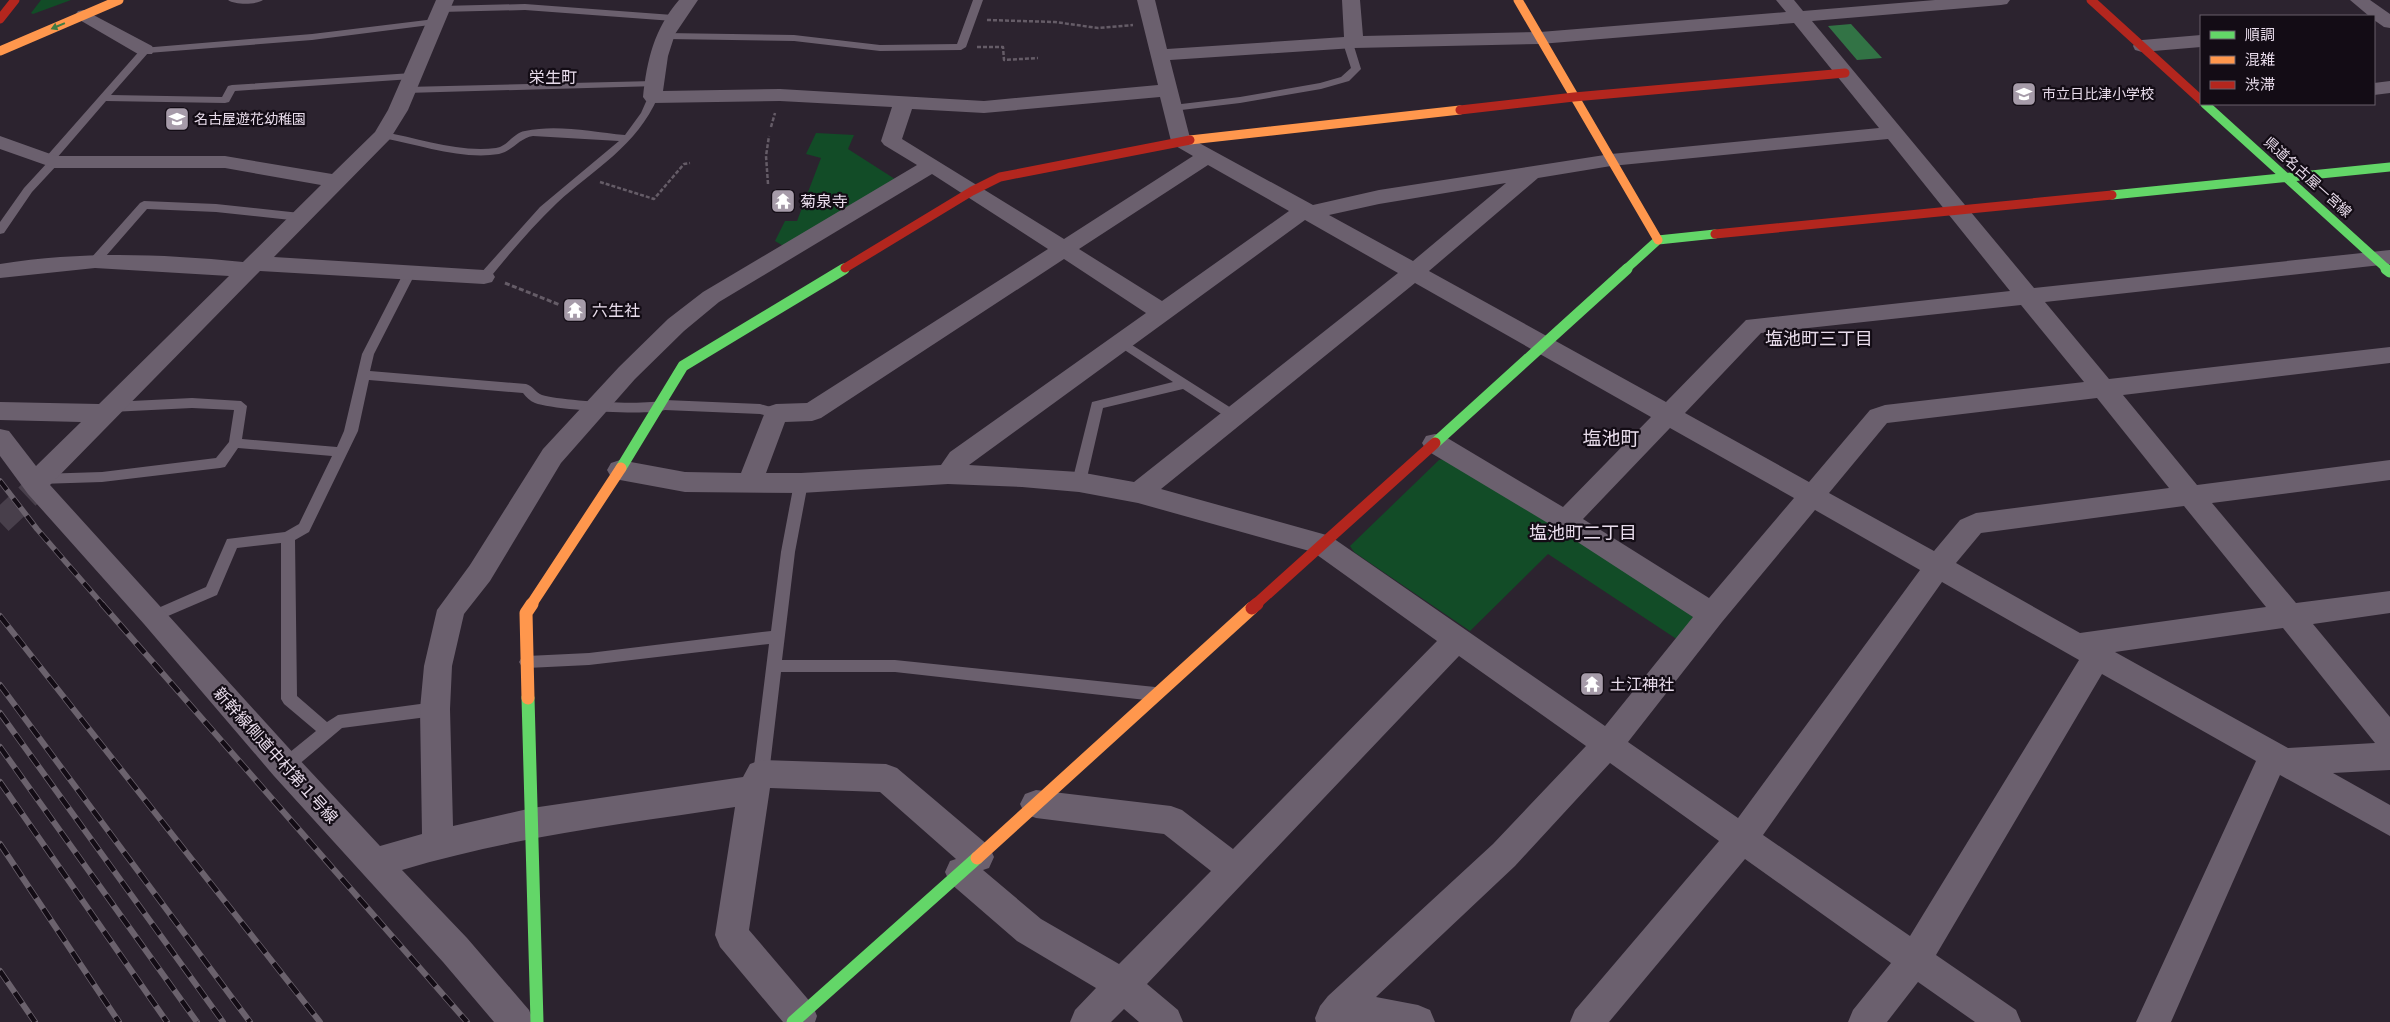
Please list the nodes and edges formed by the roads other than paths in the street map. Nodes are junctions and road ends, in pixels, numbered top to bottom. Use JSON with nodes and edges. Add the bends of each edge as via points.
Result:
{"nodes":[{"id":1,"x":15,"y":0,"type":"edge"},
{"id":2,"x":119,"y":0,"type":"edge"},
{"id":3,"x":233,"y":0,"type":"edge"},
{"id":4,"x":258,"y":0,"type":"edge"},
{"id":5,"x":689,"y":0,"type":"edge"},
{"id":6,"x":978,"y":0,"type":"edge"},
{"id":7,"x":1146,"y":0,"type":"edge"},
{"id":8,"x":1351,"y":0,"type":"edge"},
{"id":9,"x":1518,"y":0,"type":"edge"},
{"id":10,"x":2001,"y":0,"type":"edge"},
{"id":11,"x":2091,"y":0,"type":"edge"},
{"id":12,"x":2359,"y":0,"type":"edge"},
{"id":13,"x":88,"y":8,"type":"edge"},
{"id":14,"x":1792,"y":9,"type":"edge"},
{"id":15,"x":440,"y":10,"type":"edge"},
{"id":16,"x":673,"y":18,"type":"junction"},
{"id":17,"x":0,"y":19,"type":"edge"},
{"id":18,"x":2390,"y":23,"type":"edge"},
{"id":19,"x":2375,"y":25,"type":"edge"},
{"id":20,"x":666,"y":36,"type":"junction"},
{"id":21,"x":1540,"y":38,"type":"junction"},
{"id":22,"x":0,"y":40,"type":"edge"},
{"id":23,"x":2200,"y":41,"type":"edge"},
{"id":24,"x":1351,"y":43,"type":"junction"},
{"id":25,"x":2142,"y":46,"type":"junction"},
{"id":26,"x":145,"y":50,"type":"junction"},
{"id":27,"x":0,"y":51,"type":"edge"},
{"id":28,"x":1160,"y":55,"type":"junction"},
{"id":29,"x":1845,"y":73,"type":"junction"},
{"id":30,"x":409,"y":83,"type":"junction"},
{"id":31,"x":2390,"y":87,"type":"edge"},
{"id":32,"x":2375,"y":89,"type":"edge"},
{"id":33,"x":654,"y":91,"type":"junction"},
{"id":34,"x":1574,"y":97,"type":"junction"},
{"id":35,"x":2200,"y":97,"type":"edge"},
{"id":36,"x":104,"y":98,"type":"junction"},
{"id":37,"x":1171,"y":99,"type":"junction"},
{"id":38,"x":904,"y":102,"type":"junction"},
{"id":39,"x":2209,"y":105,"type":"edge"},
{"id":40,"x":1893,"y":133,"type":"junction"},
{"id":41,"x":383,"y":135,"type":"junction"},
{"id":42,"x":627,"y":138,"type":"junction"},
{"id":43,"x":1181,"y":141,"type":"junction"},
{"id":44,"x":0,"y":142,"type":"edge"},
{"id":45,"x":1208,"y":156,"type":"junction"},
{"id":46,"x":1611,"y":160,"type":"junction"},
{"id":47,"x":51,"y":161,"type":"junction"},
{"id":48,"x":932,"y":165,"type":"junction"},
{"id":49,"x":2390,"y":167,"type":"edge"},
{"id":50,"x":1531,"y":174,"type":"junction"},
{"id":51,"x":2286,"y":177,"type":"junction"},
{"id":52,"x":336,"y":181,"type":"junction"},
{"id":53,"x":972,"y":191,"type":"junction"},
{"id":54,"x":1956,"y":210,"type":"junction"},
{"id":55,"x":1307,"y":212,"type":"junction"},
{"id":56,"x":300,"y":217,"type":"junction"},
{"id":57,"x":0,"y":230,"type":"edge"},
{"id":58,"x":1658,"y":240,"type":"junction"},
{"id":59,"x":1063,"y":250,"type":"junction"},
{"id":60,"x":96,"y":261,"type":"junction"},
{"id":61,"x":2385,"y":263,"type":"edge"},
{"id":62,"x":251,"y":267,"type":"junction"},
{"id":63,"x":0,"y":270,"type":"edge"},
{"id":64,"x":410,"y":272,"type":"junction"},
{"id":65,"x":1414,"y":272,"type":"junction"},
{"id":66,"x":484,"y":277,"type":"joint"},
{"id":67,"x":2027,"y":297,"type":"junction"},
{"id":68,"x":1162,"y":312,"type":"junction"},
{"id":69,"x":1120,"y":342,"type":"junction"},
{"id":70,"x":1542,"y":344,"type":"junction"},
{"id":71,"x":2390,"y":356,"type":"edge"},
{"id":72,"x":362,"y":375,"type":"junction"},
{"id":73,"x":1185,"y":384,"type":"junction"},
{"id":74,"x":2102,"y":389,"type":"junction"},
{"id":75,"x":597,"y":406,"type":"junction"},
{"id":76,"x":656,"y":408,"type":"junction"},
{"id":77,"x":108,"y":410,"type":"junction"},
{"id":78,"x":0,"y":412,"type":"edge"},
{"id":79,"x":776,"y":413,"type":"junction"},
{"id":80,"x":1234,"y":416,"type":"junction"},
{"id":81,"x":1669,"y":416,"type":"junction"},
{"id":82,"x":0,"y":438,"type":"edge"},
{"id":83,"x":235,"y":443,"type":"junction"},
{"id":84,"x":1435,"y":443,"type":"junction"},
{"id":85,"x":340,"y":452,"type":"junction"},
{"id":86,"x":620,"y":470,"type":"junction"},
{"id":87,"x":2390,"y":470,"type":"edge"},
{"id":88,"x":948,"y":474,"type":"junction"},
{"id":89,"x":750,"y":482,"type":"junction"},
{"id":90,"x":1079,"y":482,"type":"junction"},
{"id":91,"x":38,"y":483,"type":"junction"},
{"id":92,"x":801,"y":483,"type":"junction"},
{"id":93,"x":1138,"y":493,"type":"junction"},
{"id":94,"x":1811,"y":495,"type":"junction"},
{"id":95,"x":2190,"y":495,"type":"junction"},
{"id":96,"x":1565,"y":521,"type":"junction"},
{"id":97,"x":288,"y":536,"type":"junction"},
{"id":98,"x":1321,"y":544,"type":"junction"},
{"id":99,"x":1938,"y":566,"type":"junction"},
{"id":100,"x":2390,"y":602,"type":"edge"},
{"id":101,"x":1712,"y":614,"type":"junction"},
{"id":102,"x":154,"y":616,"type":"junction"},
{"id":103,"x":2289,"y":616,"type":"junction"},
{"id":104,"x":778,"y":637,"type":"junction"},
{"id":105,"x":1458,"y":639,"type":"junction"},
{"id":106,"x":2087,"y":650,"type":"junction"},
{"id":107,"x":527,"y":662,"type":"junction"},
{"id":108,"x":775,"y":666,"type":"junction"},
{"id":109,"x":1156,"y":694,"type":"junction"},
{"id":110,"x":435,"y":709,"type":"junction"},
{"id":111,"x":327,"y":731,"type":"junction"},
{"id":112,"x":2390,"y":739,"type":"edge"},
{"id":113,"x":1608,"y":744,"type":"junction"},
{"id":114,"x":2390,"y":756,"type":"edge"},
{"id":115,"x":2278,"y":759,"type":"junction"},
{"id":116,"x":285,"y":766,"type":"junction"},
{"id":117,"x":757,"y":782,"type":"junction"},
{"id":118,"x":1036,"y":804,"type":"junction"},
{"id":119,"x":2390,"y":821,"type":"edge"},
{"id":120,"x":532,"y":823,"type":"junction"},
{"id":121,"x":1742,"y":838,"type":"junction"},
{"id":122,"x":438,"y":844,"type":"junction"},
{"id":123,"x":374,"y":863,"type":"junction"},
{"id":124,"x":970,"y":864,"type":"junction"},
{"id":125,"x":1234,"y":869,"type":"junction"},
{"id":126,"x":1916,"y":960,"type":"junction"},
{"id":127,"x":1122,"y":985,"type":"junction"},
{"id":128,"x":1334,"y":1015,"type":"edge"},
{"id":129,"x":796,"y":1019,"type":"edge"},
{"id":130,"x":517,"y":1022,"type":"edge"},
{"id":131,"x":537,"y":1022,"type":"edge"},
{"id":132,"x":1087,"y":1022,"type":"edge"},
{"id":133,"x":1166,"y":1022,"type":"edge"},
{"id":134,"x":1418,"y":1022,"type":"edge"},
{"id":135,"x":1587,"y":1022,"type":"edge"},
{"id":136,"x":1865,"y":1022,"type":"edge"},
{"id":137,"x":2004,"y":1022,"type":"edge"},
{"id":138,"x":2153,"y":1022,"type":"edge"}],
"edges":[{"from":1,"to":17,"type":"street"},
{"from":2,"to":13,"type":"street"},
{"from":3,"to":4,"type":"lane"},
{"from":5,"to":16,"type":"street"},
{"from":6,"to":20,"type":"lane","via":[[961,47],[880,48],[794,38]]},
{"from":7,"to":28,"type":"street"},
{"from":8,"to":24,"type":"street"},
{"from":9,"to":21,"type":"street"},
{"from":10,"to":14,"type":"street"},
{"from":11,"to":25,"type":"street","name":"県道名古屋一宮線"},
{"from":12,"to":18,"type":"street"},
{"from":13,"to":22,"type":"street"},
{"from":13,"to":26,"type":"street"},
{"from":13,"to":27,"type":"street","one_way":true},
{"from":14,"to":21,"type":"street"},
{"from":14,"to":29,"type":"street"},
{"from":15,"to":16,"type":"lane","via":[[525,7]]},
{"from":15,"to":26,"type":"lane","via":[[312,37]]},
{"from":15,"to":30,"type":"street"},
{"from":16,"to":20,"type":"street"},
{"from":18,"to":19,"type":"street"},
{"from":20,"to":33,"type":"street","via":[[659,48]]},
{"from":21,"to":24,"type":"street"},
{"from":21,"to":34,"type":"street"},
{"from":23,"to":25,"type":"street"},
{"from":24,"to":28,"type":"street"},
{"from":24,"to":37,"type":"lane","via":[[1356,69],[1345,79],[1240,100]]},
{"from":25,"to":35,"type":"street","name":"県道名古屋一宮線"},
{"from":26,"to":36,"type":"lane"},
{"from":28,"to":37,"type":"street"},
{"from":29,"to":34,"type":"street"},
{"from":29,"to":40,"type":"street"},
{"from":30,"to":33,"type":"lane"},
{"from":30,"to":36,"type":"lane","via":[[232,88],[225,100]]},
{"from":30,"to":41,"type":"street"},
{"from":31,"to":32,"type":"street"},
{"from":33,"to":38,"type":"street"},
{"from":33,"to":42,"type":"lane","via":[[648,114]]},
{"from":34,"to":43,"type":"street"},
{"from":34,"to":46,"type":"street"},
{"from":36,"to":47,"type":"lane"},
{"from":37,"to":38,"type":"street","via":[[984,107]]},
{"from":37,"to":43,"type":"street"},
{"from":38,"to":48,"type":"street","via":[[892,142]]},
{"from":39,"to":51,"type":"street","name":"県道名古屋一宮線"},
{"from":40,"to":46,"type":"street"},
{"from":40,"to":54,"type":"street"},
{"from":41,"to":42,"type":"lane","via":[[462,150],[495,151],[506,150],[523,134]]},
{"from":41,"to":52,"type":"street"},
{"from":42,"to":66,"type":"lane","via":[[518,237]]},
{"from":43,"to":45,"type":"street"},
{"from":43,"to":53,"type":"street","via":[[1000,177]]},
{"from":44,"to":47,"type":"street"},
{"from":45,"to":55,"type":"street"},
{"from":45,"to":59,"type":"street"},
{"from":46,"to":50,"type":"street"},
{"from":46,"to":58,"type":"street"},
{"from":47,"to":52,"type":"street","via":[[225,162]]},
{"from":47,"to":57,"type":"lane"},
{"from":48,"to":53,"type":"street"},
{"from":48,"to":75,"type":"street","via":[[711,297],[676,325]]},
{"from":49,"to":51,"type":"street"},
{"from":50,"to":55,"type":"street","via":[[1379,197]]},
{"from":50,"to":65,"type":"street"},
{"from":51,"to":54,"type":"street"},
{"from":51,"to":61,"type":"street","name":"県道名古屋一宮線"},
{"from":52,"to":56,"type":"street"},
{"from":53,"to":59,"type":"street"},
{"from":53,"to":76,"type":"street","via":[[683,366]]},
{"from":54,"to":58,"type":"street"},
{"from":54,"to":67,"type":"street"},
{"from":55,"to":65,"type":"street"},
{"from":55,"to":68,"type":"street"},
{"from":56,"to":60,"type":"lane","via":[[144,204]]},
{"from":56,"to":62,"type":"street"},
{"from":58,"to":70,"type":"street"},
{"from":59,"to":68,"type":"street"},
{"from":59,"to":79,"type":"street","via":[[812,412]]},
{"from":60,"to":62,"type":"street"},
{"from":60,"to":63,"type":"street"},
{"from":61,"to":67,"type":"street"},
{"from":62,"to":64,"type":"street"},
{"from":62,"to":77,"type":"street"},
{"from":64,"to":66,"type":"street"},
{"from":64,"to":72,"type":"lane","via":[[368,354]]},
{"from":65,"to":70,"type":"street"},
{"from":65,"to":80,"type":"street"},
{"from":67,"to":74,"type":"street"},
{"from":67,"to":81,"type":"street","via":[[1754,326]]},
{"from":68,"to":69,"type":"street"},
{"from":69,"to":73,"type":"lane"},
{"from":69,"to":88,"type":"street","via":[[959,459]]},
{"from":70,"to":81,"type":"street"},
{"from":70,"to":84,"type":"street"},
{"from":71,"to":74,"type":"street"},
{"from":72,"to":75,"type":"lane","via":[[526,388],[537,399]]},
{"from":72,"to":85,"type":"lane","via":[[351,431]]},
{"from":73,"to":80,"type":"lane"},
{"from":73,"to":90,"type":"lane","via":[[1097,405]]},
{"from":74,"to":94,"type":"street","via":[[1879,416]]},
{"from":74,"to":95,"type":"street"},
{"from":75,"to":76,"type":"lane"},
{"from":75,"to":110,"type":"street","via":[[552,456],[480,573],[451,610],[438,666]]},
{"from":76,"to":79,"type":"lane","via":[[665,405],[760,409]]},
{"from":76,"to":86,"type":"street"},
{"from":77,"to":78,"type":"street"},
{"from":77,"to":83,"type":"lane","via":[[192,403],[241,406]]},
{"from":77,"to":91,"type":"street"},
{"from":79,"to":89,"type":"street"},
{"from":80,"to":93,"type":"street"},
{"from":81,"to":94,"type":"street"},
{"from":81,"to":96,"type":"street"},
{"from":82,"to":91,"type":"street","name":"新幹線側道中村第１号線"},
{"from":83,"to":85,"type":"lane"},
{"from":83,"to":91,"type":"lane","via":[[220,463]]},
{"from":84,"to":96,"type":"street"},
{"from":84,"to":98,"type":"street"},
{"from":85,"to":97,"type":"lane","via":[[304,528]]},
{"from":86,"to":89,"type":"street","via":[[685,482]]},
{"from":86,"to":107,"type":"street","via":[[526,612]]},
{"from":87,"to":95,"type":"street"},
{"from":88,"to":90,"type":"street"},
{"from":88,"to":92,"type":"street"},
{"from":89,"to":92,"type":"street"},
{"from":90,"to":93,"type":"street"},
{"from":91,"to":102,"type":"street","name":"新幹線側道中村第１号線"},
{"from":92,"to":104,"type":"lane","via":[[788,552]]},
{"from":93,"to":98,"type":"street"},
{"from":94,"to":99,"type":"street"},
{"from":94,"to":101,"type":"street"},
{"from":95,"to":99,"type":"street","via":[[1976,523],[1969,527]]},
{"from":95,"to":103,"type":"street"},
{"from":96,"to":101,"type":"street"},
{"from":97,"to":102,"type":"lane","via":[[232,543],[212,591]]},
{"from":97,"to":111,"type":"lane","via":[[290,699]]},
{"from":98,"to":105,"type":"street"},
{"from":98,"to":109,"type":"street"},
{"from":99,"to":106,"type":"street"},
{"from":99,"to":121,"type":"street"},
{"from":100,"to":103,"type":"street"},
{"from":101,"to":113,"type":"street"},
{"from":102,"to":116,"type":"street","name":"新幹線側道中村第１号線"},
{"from":103,"to":106,"type":"street"},
{"from":103,"to":112,"type":"street"},
{"from":104,"to":107,"type":"lane"},
{"from":104,"to":108,"type":"lane"},
{"from":105,"to":113,"type":"street"},
{"from":105,"to":125,"type":"street"},
{"from":106,"to":115,"type":"street"},
{"from":106,"to":126,"type":"street"},
{"from":107,"to":120,"type":"street"},
{"from":108,"to":109,"type":"lane","via":[[895,666]]},
{"from":108,"to":117,"type":"lane"},
{"from":109,"to":118,"type":"street"},
{"from":110,"to":111,"type":"lane","via":[[338,722]]},
{"from":110,"to":122,"type":"street"},
{"from":111,"to":116,"type":"lane"},
{"from":113,"to":121,"type":"street"},
{"from":113,"to":128,"type":"street","via":[[1504,855]]},
{"from":114,"to":115,"type":"street"},
{"from":115,"to":119,"type":"street"},
{"from":115,"to":138,"type":"street"},
{"from":116,"to":123,"type":"street","name":"新幹線側道中村第１号線"},
{"from":117,"to":120,"type":"street"},
{"from":117,"to":124,"type":"street","via":[[886,778]]},
{"from":117,"to":129,"type":"street","via":[[732,935]]},
{"from":118,"to":124,"type":"street"},
{"from":118,"to":125,"type":"street","via":[[1171,820]]},
{"from":120,"to":122,"type":"street"},
{"from":120,"to":131,"type":"street"},
{"from":121,"to":126,"type":"street"},
{"from":121,"to":135,"type":"street"},
{"from":122,"to":123,"type":"street"},
{"from":123,"to":130,"type":"street","name":"新幹線側道中村第１号線"},
{"from":124,"to":127,"type":"street","via":[[1029,930]]},
{"from":124,"to":129,"type":"street"},
{"from":125,"to":127,"type":"street"},
{"from":126,"to":136,"type":"street"},
{"from":126,"to":137,"type":"street"},
{"from":127,"to":132,"type":"street"},
{"from":127,"to":133,"type":"street"},
{"from":128,"to":134,"type":"street"}]}
